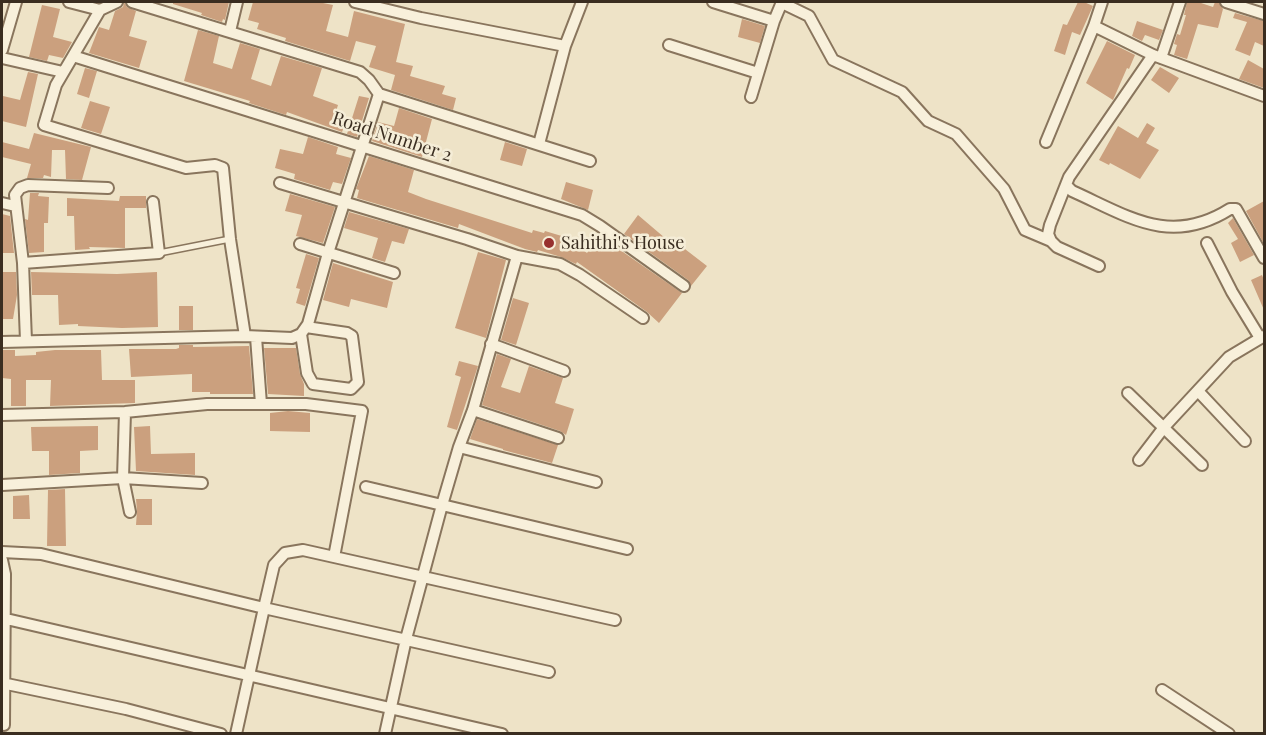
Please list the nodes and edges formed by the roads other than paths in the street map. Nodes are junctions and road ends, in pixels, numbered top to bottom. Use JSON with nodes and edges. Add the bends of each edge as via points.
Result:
{"nodes":[{"id":1,"x":16,"y":2,"type":"edge"},
{"id":2,"x":69,"y":2,"type":"edge"},
{"id":3,"x":117,"y":2,"type":"edge"},
{"id":4,"x":132,"y":2,"type":"edge"},
{"id":5,"x":237,"y":2,"type":"edge"},
{"id":6,"x":356,"y":2,"type":"edge"},
{"id":7,"x":582,"y":2,"type":"edge"},
{"id":8,"x":713,"y":2,"type":"edge"},
{"id":9,"x":782,"y":2,"type":"edge"},
{"id":10,"x":1102,"y":2,"type":"edge"},
{"id":11,"x":1180,"y":2,"type":"edge"},
{"id":12,"x":1226,"y":2,"type":"edge"},
{"id":13,"x":100,"y":10,"type":"junction"},
{"id":14,"x":1264,"y":14,"type":"edge"},
{"id":15,"x":774,"y":21,"type":"junction"},
{"id":16,"x":1094,"y":26,"type":"junction"},
{"id":17,"x":230,"y":31,"type":"junction"},
{"id":18,"x":669,"y":45,"type":"dead end"},
{"id":19,"x":565,"y":46,"type":"junction"},
{"id":20,"x":2,"y":50,"type":"edge"},
{"id":21,"x":73,"y":56,"type":"junction"},
{"id":22,"x":1157,"y":57,"type":"junction"},
{"id":23,"x":2,"y":58,"type":"edge"},
{"id":24,"x":63,"y":72,"type":"junction"},
{"id":25,"x":758,"y":73,"type":"junction"},
{"id":26,"x":379,"y":94,"type":"junction"},
{"id":27,"x":1264,"y":96,"type":"edge"},
{"id":28,"x":751,"y":97,"type":"dead end"},
{"id":29,"x":1046,"y":142,"type":"dead end"},
{"id":30,"x":539,"y":144,"type":"junction"},
{"id":31,"x":363,"y":145,"type":"junction"},
{"id":32,"x":590,"y":161,"type":"dead end"},
{"id":33,"x":280,"y":183,"type":"dead end"},
{"id":34,"x":1066,"y":185,"type":"junction"},
{"id":35,"x":108,"y":188,"type":"dead end"},
{"id":36,"x":345,"y":201,"type":"junction"},
{"id":37,"x":153,"y":202,"type":"dead end"},
{"id":38,"x":2,"y":203,"type":"edge"},
{"id":39,"x":15,"y":206,"type":"junction"},
{"id":40,"x":230,"y":239,"type":"junction"},
{"id":41,"x":1051,"y":241,"type":"junction"},
{"id":42,"x":1207,"y":243,"type":"dead end"},
{"id":43,"x":300,"y":244,"type":"dead end"},
{"id":44,"x":159,"y":253,"type":"junction"},
{"id":45,"x":328,"y":253,"type":"junction"},
{"id":46,"x":517,"y":256,"type":"junction"},
{"id":47,"x":1264,"y":258,"type":"edge"},
{"id":48,"x":23,"y":263,"type":"junction"},
{"id":49,"x":1099,"y":266,"type":"dead end"},
{"id":50,"x":394,"y":273,"type":"dead end"},
{"id":51,"x":684,"y":286,"type":"dead end"},
{"id":52,"x":643,"y":318,"type":"dead end"},
{"id":53,"x":303,"y":331,"type":"junction"},
{"id":54,"x":251,"y":336,"type":"junction"},
{"id":55,"x":1262,"y":337,"type":"edge"},
{"id":56,"x":26,"y":341,"type":"junction"},
{"id":57,"x":2,"y":342,"type":"edge"},
{"id":58,"x":491,"y":344,"type":"junction"},
{"id":59,"x":564,"y":371,"type":"dead end"},
{"id":60,"x":1198,"y":391,"type":"junction"},
{"id":61,"x":1128,"y":393,"type":"dead end"},
{"id":62,"x":261,"y":404,"type":"junction"},
{"id":63,"x":473,"y":410,"type":"junction"},
{"id":64,"x":124,"y":412,"type":"junction"},
{"id":65,"x":2,"y":415,"type":"edge"},
{"id":66,"x":1164,"y":428,"type":"junction"},
{"id":67,"x":558,"y":438,"type":"dead end"},
{"id":68,"x":1245,"y":441,"type":"dead end"},
{"id":69,"x":459,"y":447,"type":"junction"},
{"id":70,"x":1139,"y":460,"type":"dead end"},
{"id":71,"x":1202,"y":465,"type":"dead end"},
{"id":72,"x":123,"y":478,"type":"junction"},
{"id":73,"x":596,"y":482,"type":"dead end"},
{"id":74,"x":202,"y":483,"type":"dead end"},
{"id":75,"x":2,"y":485,"type":"edge"},
{"id":76,"x":366,"y":487,"type":"dead end"},
{"id":77,"x":442,"y":505,"type":"junction"},
{"id":78,"x":130,"y":512,"type":"dead end"},
{"id":79,"x":627,"y":549,"type":"dead end"},
{"id":80,"x":2,"y":552,"type":"edge"},
{"id":81,"x":334,"y":557,"type":"junction"},
{"id":82,"x":2,"y":560,"type":"edge"},
{"id":83,"x":422,"y":577,"type":"junction"},
{"id":84,"x":264,"y":608,"type":"junction"},
{"id":85,"x":3,"y":618,"type":"edge"},
{"id":86,"x":615,"y":620,"type":"dead end"},
{"id":87,"x":406,"y":639,"type":"junction"},
{"id":88,"x":549,"y":672,"type":"dead end"},
{"id":89,"x":249,"y":674,"type":"junction"},
{"id":90,"x":2,"y":683,"type":"edge"},
{"id":91,"x":1162,"y":690,"type":"dead end"},
{"id":92,"x":391,"y":708,"type":"junction"},
{"id":93,"x":4,"y":725,"type":"dead end"},
{"id":94,"x":183,"y":729,"type":"edge"},
{"id":95,"x":221,"y":734,"type":"edge"},
{"id":96,"x":236,"y":734,"type":"edge"},
{"id":97,"x":385,"y":734,"type":"edge"},
{"id":98,"x":502,"y":734,"type":"edge"},
{"id":99,"x":1229,"y":734,"type":"edge"}],
"edges":[{"from":1,"to":20,"type":"street"},
{"from":2,"to":13,"type":"street"},
{"from":3,"to":13,"type":"street"},
{"from":4,"to":17,"type":"street"},
{"from":5,"to":17,"type":"street"},
{"from":6,"to":19,"type":"street"},
{"from":7,"to":19,"type":"street"},
{"from":8,"to":15,"type":"street"},
{"from":9,"to":15,"type":"street"},
{"from":9,"to":41,"type":"street","via":[[809,16],[833,60],[902,92],[928,121],[956,134],[1004,189],[1025,230]]},
{"from":10,"to":16,"type":"street"},
{"from":11,"to":22,"type":"street"},
{"from":12,"to":14,"type":"street"},
{"from":13,"to":21,"type":"street"},
{"from":15,"to":25,"type":"street"},
{"from":16,"to":22,"type":"street"},
{"from":16,"to":29,"type":"street"},
{"from":17,"to":26,"type":"street","via":[[360,72]]},
{"from":18,"to":25,"type":"street"},
{"from":19,"to":30,"type":"street"},
{"from":21,"to":24,"type":"street"},
{"from":21,"to":31,"type":"street","name":"Road Number 2"},
{"from":22,"to":27,"type":"street"},
{"from":22,"to":34,"type":"street"},
{"from":23,"to":24,"type":"street"},
{"from":24,"to":40,"type":"street","via":[[44,125],[186,168],[223,168]]},
{"from":25,"to":28,"type":"street"},
{"from":26,"to":30,"type":"street"},
{"from":26,"to":31,"type":"street"},
{"from":30,"to":32,"type":"street"},
{"from":31,"to":36,"type":"street"},
{"from":31,"to":51,"type":"street","name":"Road Number 2","via":[[582,215]]},
{"from":33,"to":36,"type":"street"},
{"from":34,"to":41,"type":"street","via":[[1050,225]]},
{"from":34,"to":47,"type":"street","via":[[1139,221],[1161,227],[1194,225],[1236,209]]},
{"from":35,"to":39,"type":"street","via":[[28,185],[15,195]]},
{"from":36,"to":45,"type":"street"},
{"from":36,"to":46,"type":"street"},
{"from":37,"to":44,"type":"street"},
{"from":38,"to":39,"type":"street"},
{"from":39,"to":48,"type":"street"},
{"from":40,"to":44,"type":"lane"},
{"from":40,"to":54,"type":"street"},
{"from":41,"to":49,"type":"street"},
{"from":42,"to":55,"type":"street","via":[[1232,292]]},
{"from":43,"to":45,"type":"street"},
{"from":44,"to":48,"type":"street"},
{"from":45,"to":50,"type":"street"},
{"from":45,"to":53,"type":"street"},
{"from":46,"to":52,"type":"street","via":[[560,264]]},
{"from":46,"to":58,"type":"street"},
{"from":48,"to":56,"type":"street"},
{"from":53,"to":53,"type":"street","via":[[352,336],[356,386],[351,389],[313,384],[307,373]]},
{"from":53,"to":54,"type":"street","via":[[292,338]]},
{"from":54,"to":56,"type":"street"},
{"from":54,"to":62,"type":"street"},
{"from":55,"to":60,"type":"street","via":[[1229,357]]},
{"from":56,"to":57,"type":"street"},
{"from":58,"to":59,"type":"street"},
{"from":58,"to":63,"type":"street"},
{"from":60,"to":66,"type":"street"},
{"from":60,"to":68,"type":"street"},
{"from":61,"to":66,"type":"street"},
{"from":62,"to":64,"type":"street","via":[[207,404]]},
{"from":62,"to":81,"type":"street","via":[[306,404],[362,411]]},
{"from":63,"to":67,"type":"street"},
{"from":63,"to":69,"type":"street"},
{"from":64,"to":65,"type":"street"},
{"from":64,"to":72,"type":"street"},
{"from":66,"to":70,"type":"street"},
{"from":66,"to":71,"type":"street"},
{"from":69,"to":73,"type":"street"},
{"from":69,"to":77,"type":"street"},
{"from":72,"to":74,"type":"street"},
{"from":72,"to":75,"type":"street"},
{"from":72,"to":78,"type":"street"},
{"from":76,"to":77,"type":"street"},
{"from":77,"to":79,"type":"street"},
{"from":77,"to":83,"type":"street"},
{"from":80,"to":84,"type":"street","via":[[41,554]]},
{"from":81,"to":83,"type":"street"},
{"from":81,"to":84,"type":"street","via":[[303,550],[285,552],[274,565]]},
{"from":82,"to":85,"type":"street"},
{"from":83,"to":86,"type":"street"},
{"from":83,"to":87,"type":"street"},
{"from":84,"to":87,"type":"street"},
{"from":84,"to":89,"type":"street"},
{"from":85,"to":89,"type":"street"},
{"from":85,"to":90,"type":"street"},
{"from":87,"to":88,"type":"street"},
{"from":87,"to":92,"type":"street"},
{"from":89,"to":92,"type":"street"},
{"from":89,"to":96,"type":"street"},
{"from":90,"to":93,"type":"street"},
{"from":90,"to":94,"type":"street","via":[[126,709]]},
{"from":91,"to":99,"type":"street"},
{"from":92,"to":97,"type":"street"},
{"from":92,"to":98,"type":"street"},
{"from":94,"to":95,"type":"street"}]}
